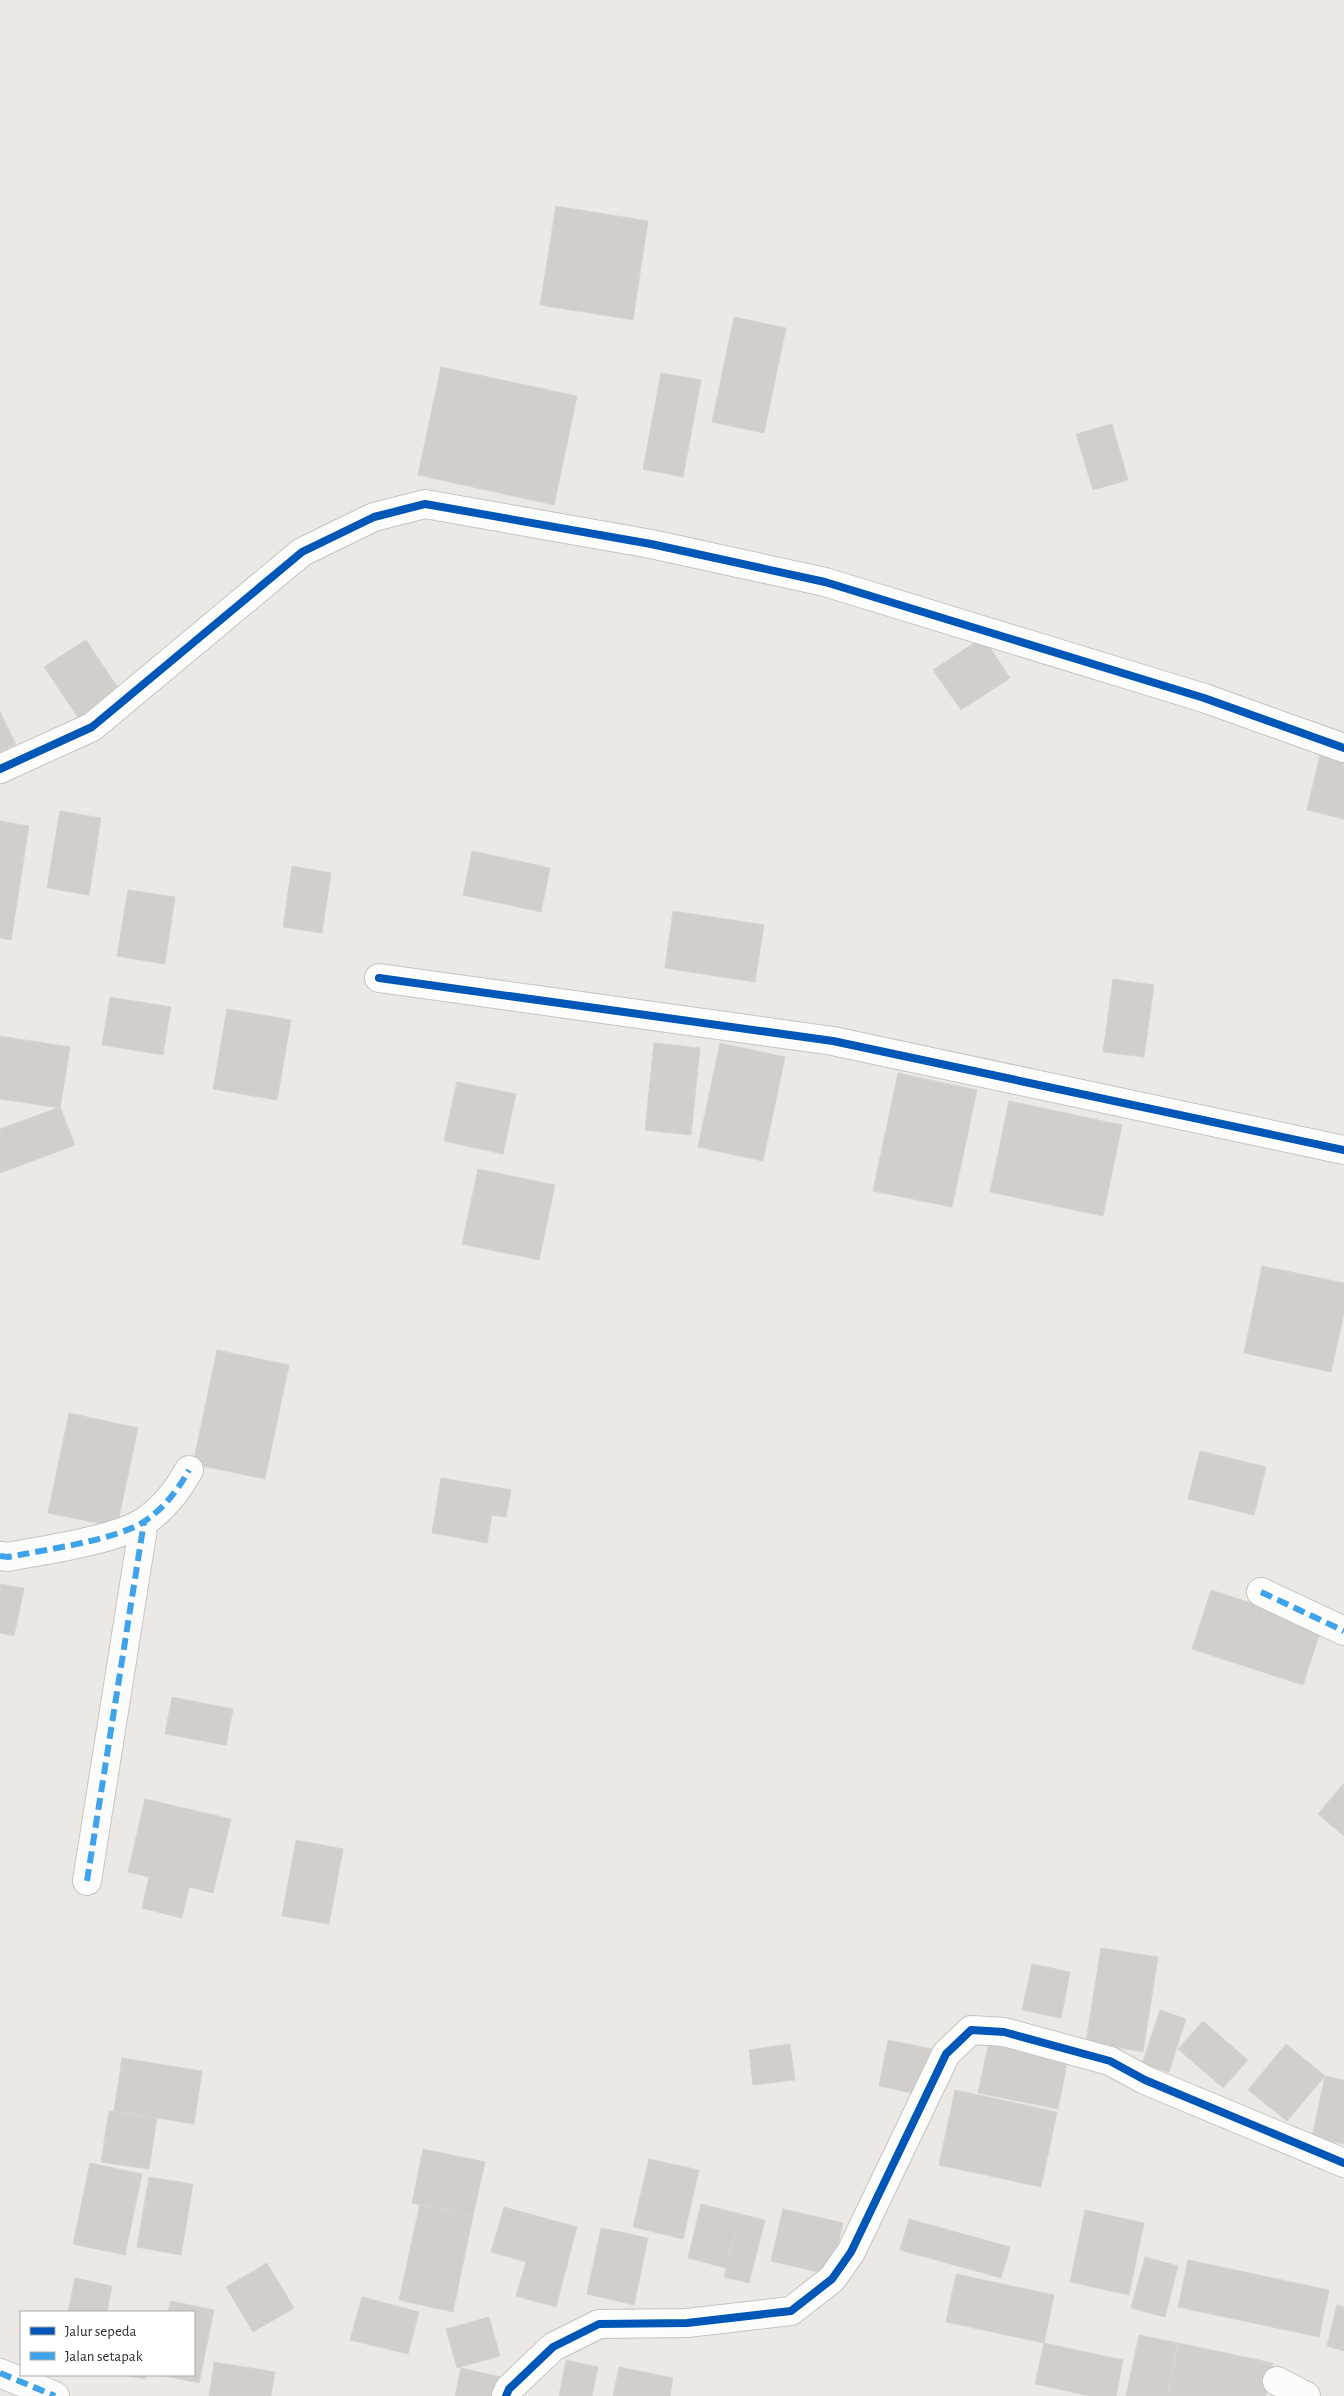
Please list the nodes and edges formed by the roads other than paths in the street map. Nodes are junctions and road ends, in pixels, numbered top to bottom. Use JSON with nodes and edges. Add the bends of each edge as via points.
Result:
{"nodes":[{"id":1,"x":1344,"y":748,"type":"edge"},
{"id":2,"x":0,"y":769,"type":"edge"},
{"id":3,"x":378,"y":978,"type":"dead end"},
{"id":4,"x":1344,"y":1150,"type":"edge"},
{"id":5,"x":188,"y":1470,"type":"dead end"},
{"id":6,"x":144,"y":1522,"type":"junction"},
{"id":7,"x":0,"y":1556,"type":"edge"},
{"id":8,"x":1261,"y":1592,"type":"dead end"},
{"id":9,"x":1344,"y":1631,"type":"edge"},
{"id":10,"x":87,"y":1881,"type":"dead end"},
{"id":11,"x":1344,"y":2163,"type":"edge"},
{"id":12,"x":0,"y":2372,"type":"edge"},
{"id":13,"x":1277,"y":2381,"type":"dead end"},
{"id":14,"x":55,"y":2396,"type":"edge"},
{"id":15,"x":506,"y":2396,"type":"edge"},
{"id":16,"x":1306,"y":2396,"type":"edge"}],
"edges":[{"from":1,"to":2,"type":"street","via":[[1204,698],[825,582],[651,544],[424,504],[374,517],[302,552],[92,727]]},
{"from":3,"to":4,"type":"street","via":[[833,1041]]},
{"from":5,"to":6,"type":"street","via":[[177,1492]]},
{"from":6,"to":7,"type":"street","via":[[115,1534]]},
{"from":6,"to":10,"type":"street"},
{"from":8,"to":9,"type":"street"},
{"from":11,"to":15,"type":"street","via":[[1145,2080],[1110,2061],[1004,2032],[971,2030],[946,2054],[851,2252],[832,2279],[791,2311],[687,2323],[599,2324],[553,2347],[509,2389]]},
{"from":12,"to":14,"type":"street"},
{"from":13,"to":16,"type":"street"}]}
